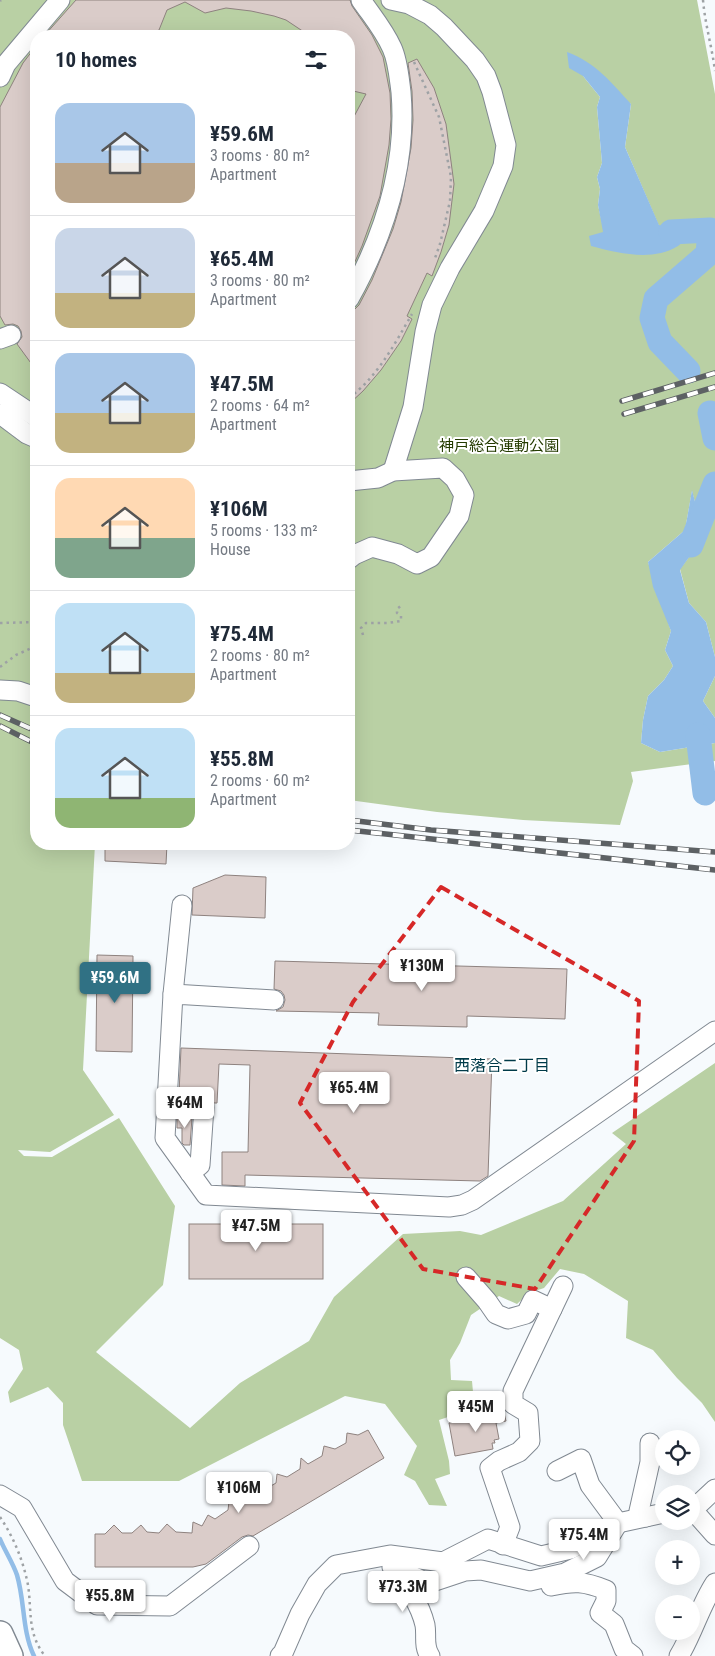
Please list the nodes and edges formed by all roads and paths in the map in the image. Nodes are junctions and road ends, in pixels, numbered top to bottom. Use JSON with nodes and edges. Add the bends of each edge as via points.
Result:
{"nodes":[{"id":1,"x":60,"y":0,"type":"edge"},
{"id":2,"x":703,"y":0,"type":"edge"},
{"id":3,"x":376,"y":1,"type":"edge"},
{"id":4,"x":35,"y":30,"type":"edge"},
{"id":5,"x":30,"y":36,"type":"edge"},
{"id":6,"x":413,"y":61,"type":"dead end"},
{"id":7,"x":715,"y":72,"type":"edge"},
{"id":8,"x":0,"y":76,"type":"edge"},
{"id":9,"x":436,"y":257,"type":"dead end"},
{"id":10,"x":355,"y":286,"type":"edge"},
{"id":11,"x":410,"y":318,"type":"dead end"},
{"id":12,"x":0,"y":393,"type":"edge"},
{"id":13,"x":355,"y":394,"type":"edge"},
{"id":14,"x":30,"y":413,"type":"edge"},
{"id":15,"x":0,"y":414,"type":"edge"},
{"id":16,"x":30,"y":436,"type":"edge"},
{"id":17,"x":393,"y":471,"type":"junction"},
{"id":18,"x":355,"y":480,"type":"edge"},
{"id":19,"x":355,"y":556,"type":"edge"},
{"id":20,"x":402,"y":605,"type":"dead end"},
{"id":21,"x":30,"y":622,"type":"edge"},
{"id":22,"x":0,"y":623,"type":"edge"},
{"id":23,"x":363,"y":635,"type":"dead end"},
{"id":24,"x":30,"y":649,"type":"edge"},
{"id":25,"x":0,"y":667,"type":"edge"},
{"id":26,"x":0,"y":690,"type":"edge"},
{"id":27,"x":30,"y":695,"type":"edge"},
{"id":28,"x":182,"y":904,"type":"dead end"},
{"id":29,"x":174,"y":994,"type":"junction"},
{"id":30,"x":274,"y":1000,"type":"dead end"},
{"id":31,"x":715,"y":1031,"type":"edge"},
{"id":32,"x":167,"y":1105,"type":"junction"},
{"id":33,"x":190,"y":1173,"type":"junction"},
{"id":34,"x":466,"y":1277,"type":"dead end"},
{"id":35,"x":563,"y":1286,"type":"dead end"},
{"id":36,"x":552,"y":1309,"type":"junction"},
{"id":37,"x":650,"y":1443,"type":"dead end"},
{"id":38,"x":557,"y":1471,"type":"dead end"},
{"id":39,"x":715,"y":1489,"type":"edge"},
{"id":40,"x":0,"y":1495,"type":"edge"},
{"id":41,"x":700,"y":1503,"type":"edge"},
{"id":42,"x":655,"y":1515,"type":"edge"},
{"id":43,"x":0,"y":1517,"type":"edge"},
{"id":44,"x":700,"y":1518,"type":"edge"},
{"id":45,"x":618,"y":1523,"type":"junction"},
{"id":46,"x":715,"y":1536,"type":"edge"},
{"id":47,"x":503,"y":1545,"type":"junction"},
{"id":48,"x":249,"y":1546,"type":"dead end"},
{"id":49,"x":374,"y":1559,"type":"junction"},
{"id":50,"x":392,"y":1567,"type":"junction"},
{"id":51,"x":530,"y":1581,"type":"junction"},
{"id":52,"x":715,"y":1583,"type":"edge"},
{"id":53,"x":0,"y":1634,"type":"edge"},
{"id":54,"x":422,"y":1654,"type":"edge"},
{"id":55,"x":10,"y":1656,"type":"edge"},
{"id":56,"x":45,"y":1656,"type":"edge"},
{"id":57,"x":280,"y":1656,"type":"edge"},
{"id":58,"x":633,"y":1656,"type":"edge"},
{"id":59,"x":679,"y":1656,"type":"edge"}],
"edges":[{"from":1,"to":4,"type":"street"},
{"from":2,"to":7,"type":"path"},
{"from":3,"to":10,"type":"street","via":[[378,21],[392,48],[400,78],[402,134],[388,208]]},
{"from":3,"to":17,"type":"street","via":[[409,4],[430,15],[475,60],[489,84],[506,146],[502,166],[484,211],[432,305],[413,407]]},
{"from":5,"to":8,"type":"street"},
{"from":6,"to":9,"type":"path","via":[[439,117],[451,177],[450,201]]},
{"from":11,"to":13,"type":"path","via":[[385,360]]},
{"from":12,"to":14,"type":"street"},
{"from":15,"to":16,"type":"street"},
{"from":17,"to":18,"type":"street","via":[[378,478]]},
{"from":17,"to":19,"type":"street","via":[[442,468],[455,479],[464,495],[459,516],[431,557],[417,564],[398,554],[372,547]]},
{"from":20,"to":23,"type":"path","via":[[397,609],[401,621],[366,623],[361,628]]},
{"from":21,"to":22,"type":"path"},
{"from":24,"to":25,"type":"path"},
{"from":26,"to":27,"type":"street"},
{"from":28,"to":29,"type":"street"},
{"from":29,"to":30,"type":"street"},
{"from":29,"to":32,"type":"street"},
{"from":31,"to":33,"type":"street","via":[[462,1205],[449,1207],[206,1195]]},
{"from":32,"to":33,"type":"street","via":[[165,1138]]},
{"from":32,"to":33,"type":"street","via":[[204,1107],[200,1165]]},
{"from":34,"to":36,"type":"street","via":[[496,1314],[508,1319],[526,1314],[533,1300]]},
{"from":35,"to":36,"type":"street"},
{"from":36,"to":47,"type":"street","via":[[513,1391],[513,1404],[528,1413],[530,1441],[519,1452],[499,1460],[490,1468],[510,1527]]},
{"from":37,"to":42,"type":"street","via":[[650,1462],[638,1511]]},
{"from":38,"to":45,"type":"street","via":[[581,1459],[590,1485]]},
{"from":39,"to":41,"type":"street"},
{"from":40,"to":48,"type":"street","via":[[22,1508],[65,1581],[97,1605],[170,1606]]},
{"from":42,"to":45,"type":"street"},
{"from":43,"to":56,"type":"path","via":[[22,1561],[35,1642]]},
{"from":44,"to":46,"type":"street"},
{"from":45,"to":47,"type":"street","via":[[571,1550],[541,1556]]},
{"from":45,"to":51,"type":"street","via":[[597,1557],[566,1573]]},
{"from":47,"to":49,"type":"street","via":[[488,1540],[442,1562],[390,1555]]},
{"from":49,"to":50,"type":"street"},
{"from":49,"to":57,"type":"street","via":[[336,1565],[317,1584]]},
{"from":50,"to":51,"type":"street","via":[[422,1581],[481,1570]]},
{"from":50,"to":54,"type":"street","via":[[418,1606],[425,1627]]},
{"from":51,"to":58,"type":"street","via":[[546,1587],[588,1582],[606,1590],[606,1601],[600,1614],[614,1624],[624,1649]]},
{"from":52,"to":59,"type":"street"},
{"from":53,"to":55,"type":"main road"}]}
